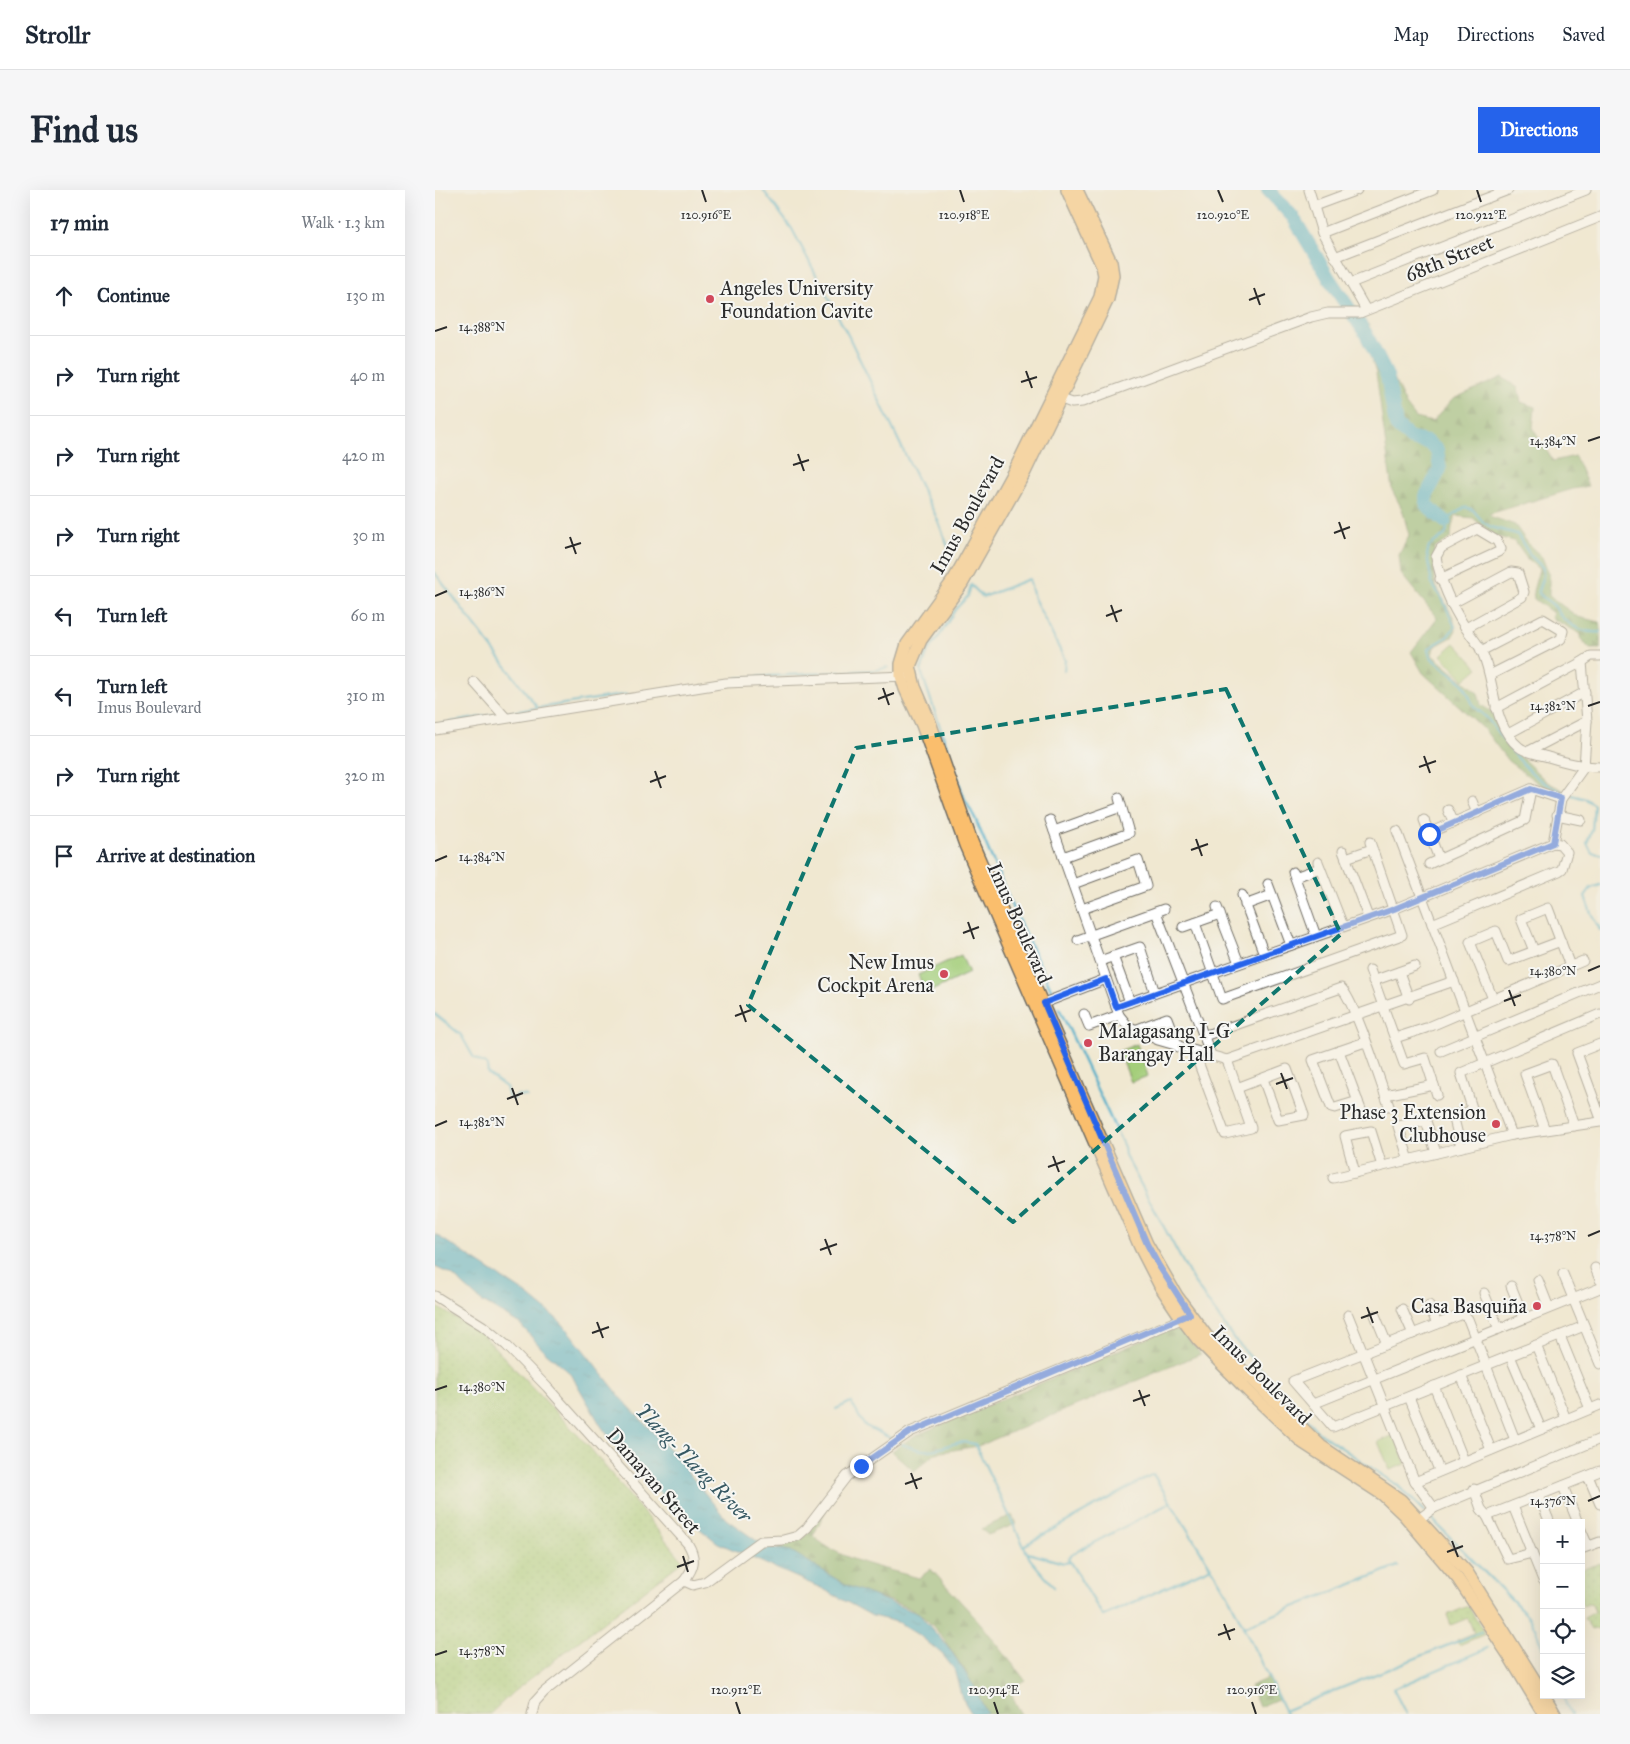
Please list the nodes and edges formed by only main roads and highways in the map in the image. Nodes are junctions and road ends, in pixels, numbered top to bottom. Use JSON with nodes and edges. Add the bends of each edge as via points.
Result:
{"nodes":[{"id":1,"x":1067,"y":190,"type":"edge"},
{"id":2,"x":1077,"y":190,"type":"edge"},
{"id":3,"x":1056,"y":397,"type":"junction"},
{"id":4,"x":1186,"y":1316,"type":"junction"},
{"id":5,"x":1540,"y":1689,"type":"edge"},
{"id":6,"x":1546,"y":1699,"type":"edge"},
{"id":7,"x":1544,"y":1714,"type":"edge"},
{"id":8,"x":1555,"y":1714,"type":"edge"}],
"edges":[{"from":1,"to":3,"type":"main road","name":"Imus Boulevard","via":[[1102,266],[1103,287]]},
{"from":2,"to":3,"type":"main road","name":"Imus Boulevard","via":[[1113,275],[1109,299]]},
{"from":3,"to":4,"type":"main road","name":"Imus Boulevard","via":[[954,579],[907,644],[901,664],[906,676],[905,690],[923,725],[965,845],[1040,1004],[1144,1254]]},
{"from":4,"to":5,"type":"main road","name":"Imus Boulevard","via":[[1310,1437],[1426,1514],[1467,1572]]},
{"from":4,"to":7,"type":"main road","name":"Imus Boulevard","via":[[1198,1340],[1303,1443],[1400,1510],[1458,1579]]},
{"from":6,"to":8,"type":"main road","name":"Imus Boulevard"}]}
